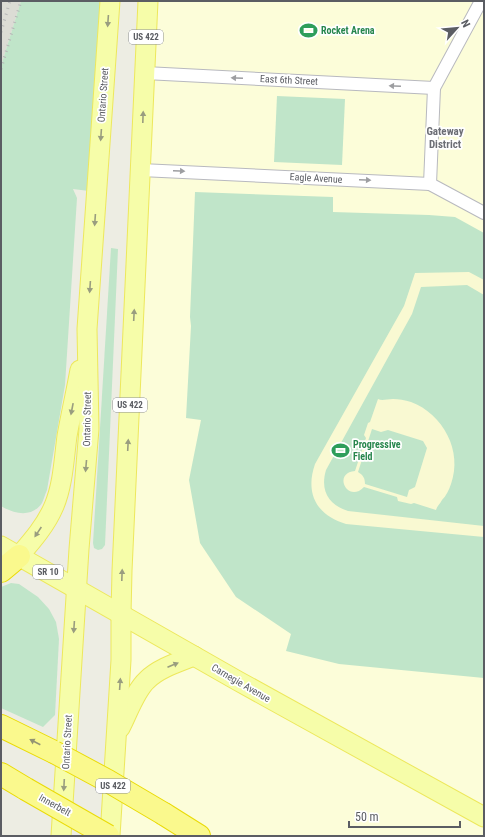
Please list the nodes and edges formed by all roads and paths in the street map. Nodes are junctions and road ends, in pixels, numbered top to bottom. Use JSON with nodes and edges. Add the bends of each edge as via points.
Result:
{"nodes":[{"id":1,"x":110,"y":1,"type":"edge"},
{"id":2,"x":148,"y":1,"type":"edge"},
{"id":3,"x":481,"y":1,"type":"edge"},
{"id":4,"x":145,"y":73,"type":"junction"},
{"id":5,"x":434,"y":88,"type":"junction"},
{"id":6,"x":140,"y":170,"type":"junction"},
{"id":7,"x":430,"y":184,"type":"junction"},
{"id":8,"x":484,"y":213,"type":"edge"},
{"id":9,"x":87,"y":329,"type":"junction"},
{"id":10,"x":10,"y":551,"type":"edge"},
{"id":11,"x":1,"y":571,"type":"edge"},
{"id":12,"x":77,"y":588,"type":"junction"},
{"id":13,"x":121,"y":614,"type":"junction"},
{"id":14,"x":194,"y":656,"type":"junction"},
{"id":15,"x":1,"y":726,"type":"edge"},
{"id":16,"x":116,"y":737,"type":"junction"},
{"id":17,"x":1,"y":774,"type":"edge"},
{"id":18,"x":484,"y":817,"type":"edge"},
{"id":19,"x":61,"y":836,"type":"edge"},
{"id":20,"x":109,"y":836,"type":"edge"},
{"id":21,"x":199,"y":836,"type":"edge"}],
"edges":[{"from":1,"to":9,"type":"main road","name":"Ontario Street","one_way":true},
{"from":2,"to":4,"type":"main road","number":"US 422"},
{"from":3,"to":5,"type":"street"},
{"from":5,"to":4,"type":"street","name":"East 6th Street","one_way":true},
{"from":6,"to":4,"type":"main road","number":"US 422","one_way":true},
{"from":5,"to":7,"type":"street"},
{"from":6,"to":7,"type":"street","name":"Eagle Avenue","one_way":true},
{"from":13,"to":6,"type":"main road","number":"US 422","one_way":true},
{"from":7,"to":8,"type":"street","name":"Eagle Avenue"},
{"from":9,"to":10,"type":"main road","one_way":true,"via":[[54,507],[35,536]]},
{"from":9,"to":12,"type":"main road","name":"Ontario Street","one_way":true,"via":[[89,429]]},
{"from":10,"to":11,"type":"highway"},
{"from":10,"to":12,"type":"main road","name":"Carnegie Avenue","number":"SR 10"},
{"from":12,"to":13,"type":"main road","name":"Carnegie Avenue","number":"SR 10"},
{"from":12,"to":19,"type":"main road","name":"Ontario Street","one_way":true},
{"from":13,"to":14,"type":"main road","name":"Carnegie Avenue"},
{"from":16,"to":13,"type":"main road","number":"US 422","one_way":true},
{"from":16,"to":14,"type":"main road","one_way":true,"via":[[147,679]]},
{"from":14,"to":18,"type":"main road","name":"Carnegie Avenue"},
{"from":21,"to":15,"type":"highway","one_way":true,"bridge":true,"via":[[108,781]]},
{"from":16,"to":20,"type":"main road","number":"US 422"},
{"from":17,"to":20,"type":"highway","name":"Innerbelt","bridge":true}]}
